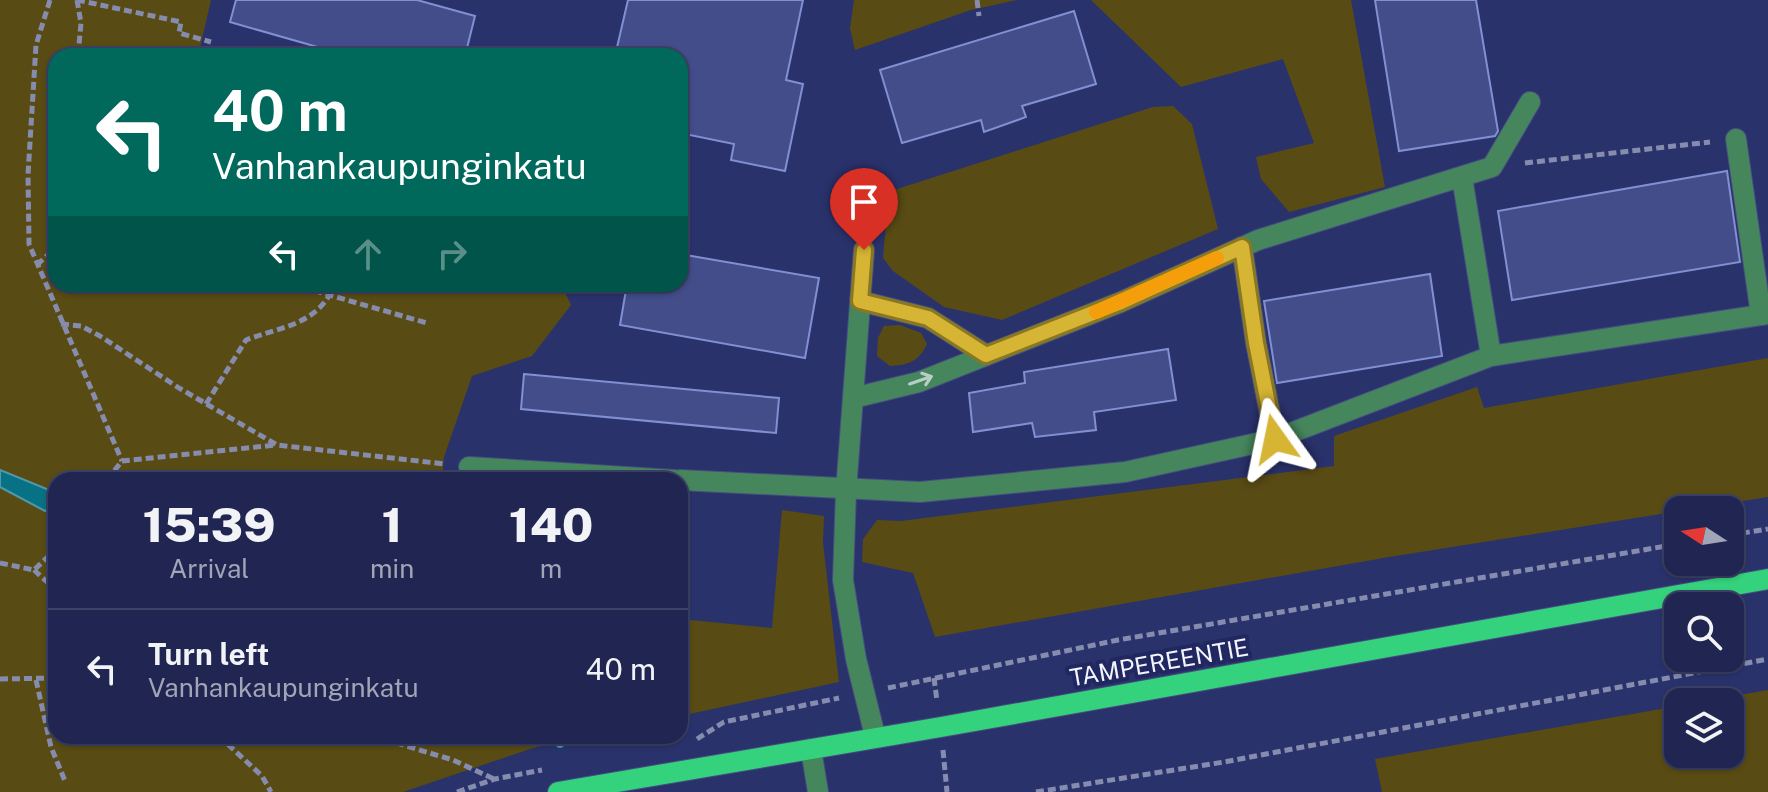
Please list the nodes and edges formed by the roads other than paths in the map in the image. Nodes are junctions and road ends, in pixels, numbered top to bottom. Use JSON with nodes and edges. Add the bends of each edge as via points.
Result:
{"nodes":[{"id":1,"x":1530,"y":102,"type":"dead end"},
{"id":2,"x":1736,"y":139,"type":"road end"},
{"id":3,"x":1462,"y":177,"type":"junction"},
{"id":4,"x":1242,"y":247,"type":"junction"},
{"id":5,"x":864,"y":250,"type":"dead end"},
{"id":6,"x":860,"y":301,"type":"junction"},
{"id":7,"x":1764,"y":315,"type":"edge"},
{"id":8,"x":986,"y":355,"type":"junction"},
{"id":9,"x":1491,"y":356,"type":"junction"},
{"id":10,"x":853,"y":398,"type":"junction"},
{"id":11,"x":1275,"y":439,"type":"junction"},
{"id":12,"x":469,"y":467,"type":"road end"},
{"id":13,"x":548,"y":472,"type":"edge"},
{"id":14,"x":688,"y":481,"type":"edge"},
{"id":15,"x":846,"y":491,"type":"junction"},
{"id":16,"x":1768,"y":579,"type":"edge"},
{"id":17,"x":875,"y":736,"type":"junction"},
{"id":18,"x":811,"y":749,"type":"junction"},
{"id":19,"x":558,"y":792,"type":"edge"},
{"id":20,"x":818,"y":792,"type":"edge"}],
"edges":[{"from":1,"to":3,"type":"street","via":[[1492,167]]},
{"from":2,"to":7,"type":"street"},
{"from":3,"to":4,"type":"street"},
{"from":3,"to":9,"type":"street"},
{"from":4,"to":8,"type":"street"},
{"from":4,"to":11,"type":"street"},
{"from":5,"to":6,"type":"street"},
{"from":6,"to":8,"type":"street","via":[[928,318]]},
{"from":6,"to":10,"type":"street"},
{"from":7,"to":9,"type":"street"},
{"from":10,"to":8,"type":"street","one_way":true,"via":[[919,382]]},
{"from":9,"to":11,"type":"street"},
{"from":10,"to":15,"type":"street"},
{"from":11,"to":15,"type":"street","via":[[1125,472],[920,492]]},
{"from":12,"to":13,"type":"street"},
{"from":14,"to":15,"type":"street"},
{"from":15,"to":17,"type":"street","via":[[843,580]]},
{"from":16,"to":17,"type":"main road","name":"TAMPEREENTIE"},
{"from":17,"to":18,"type":"main road","name":"TAMPEREENTIE"},
{"from":18,"to":19,"type":"main road","name":"TAMPEREENTIE"},
{"from":18,"to":20,"type":"street"}]}
